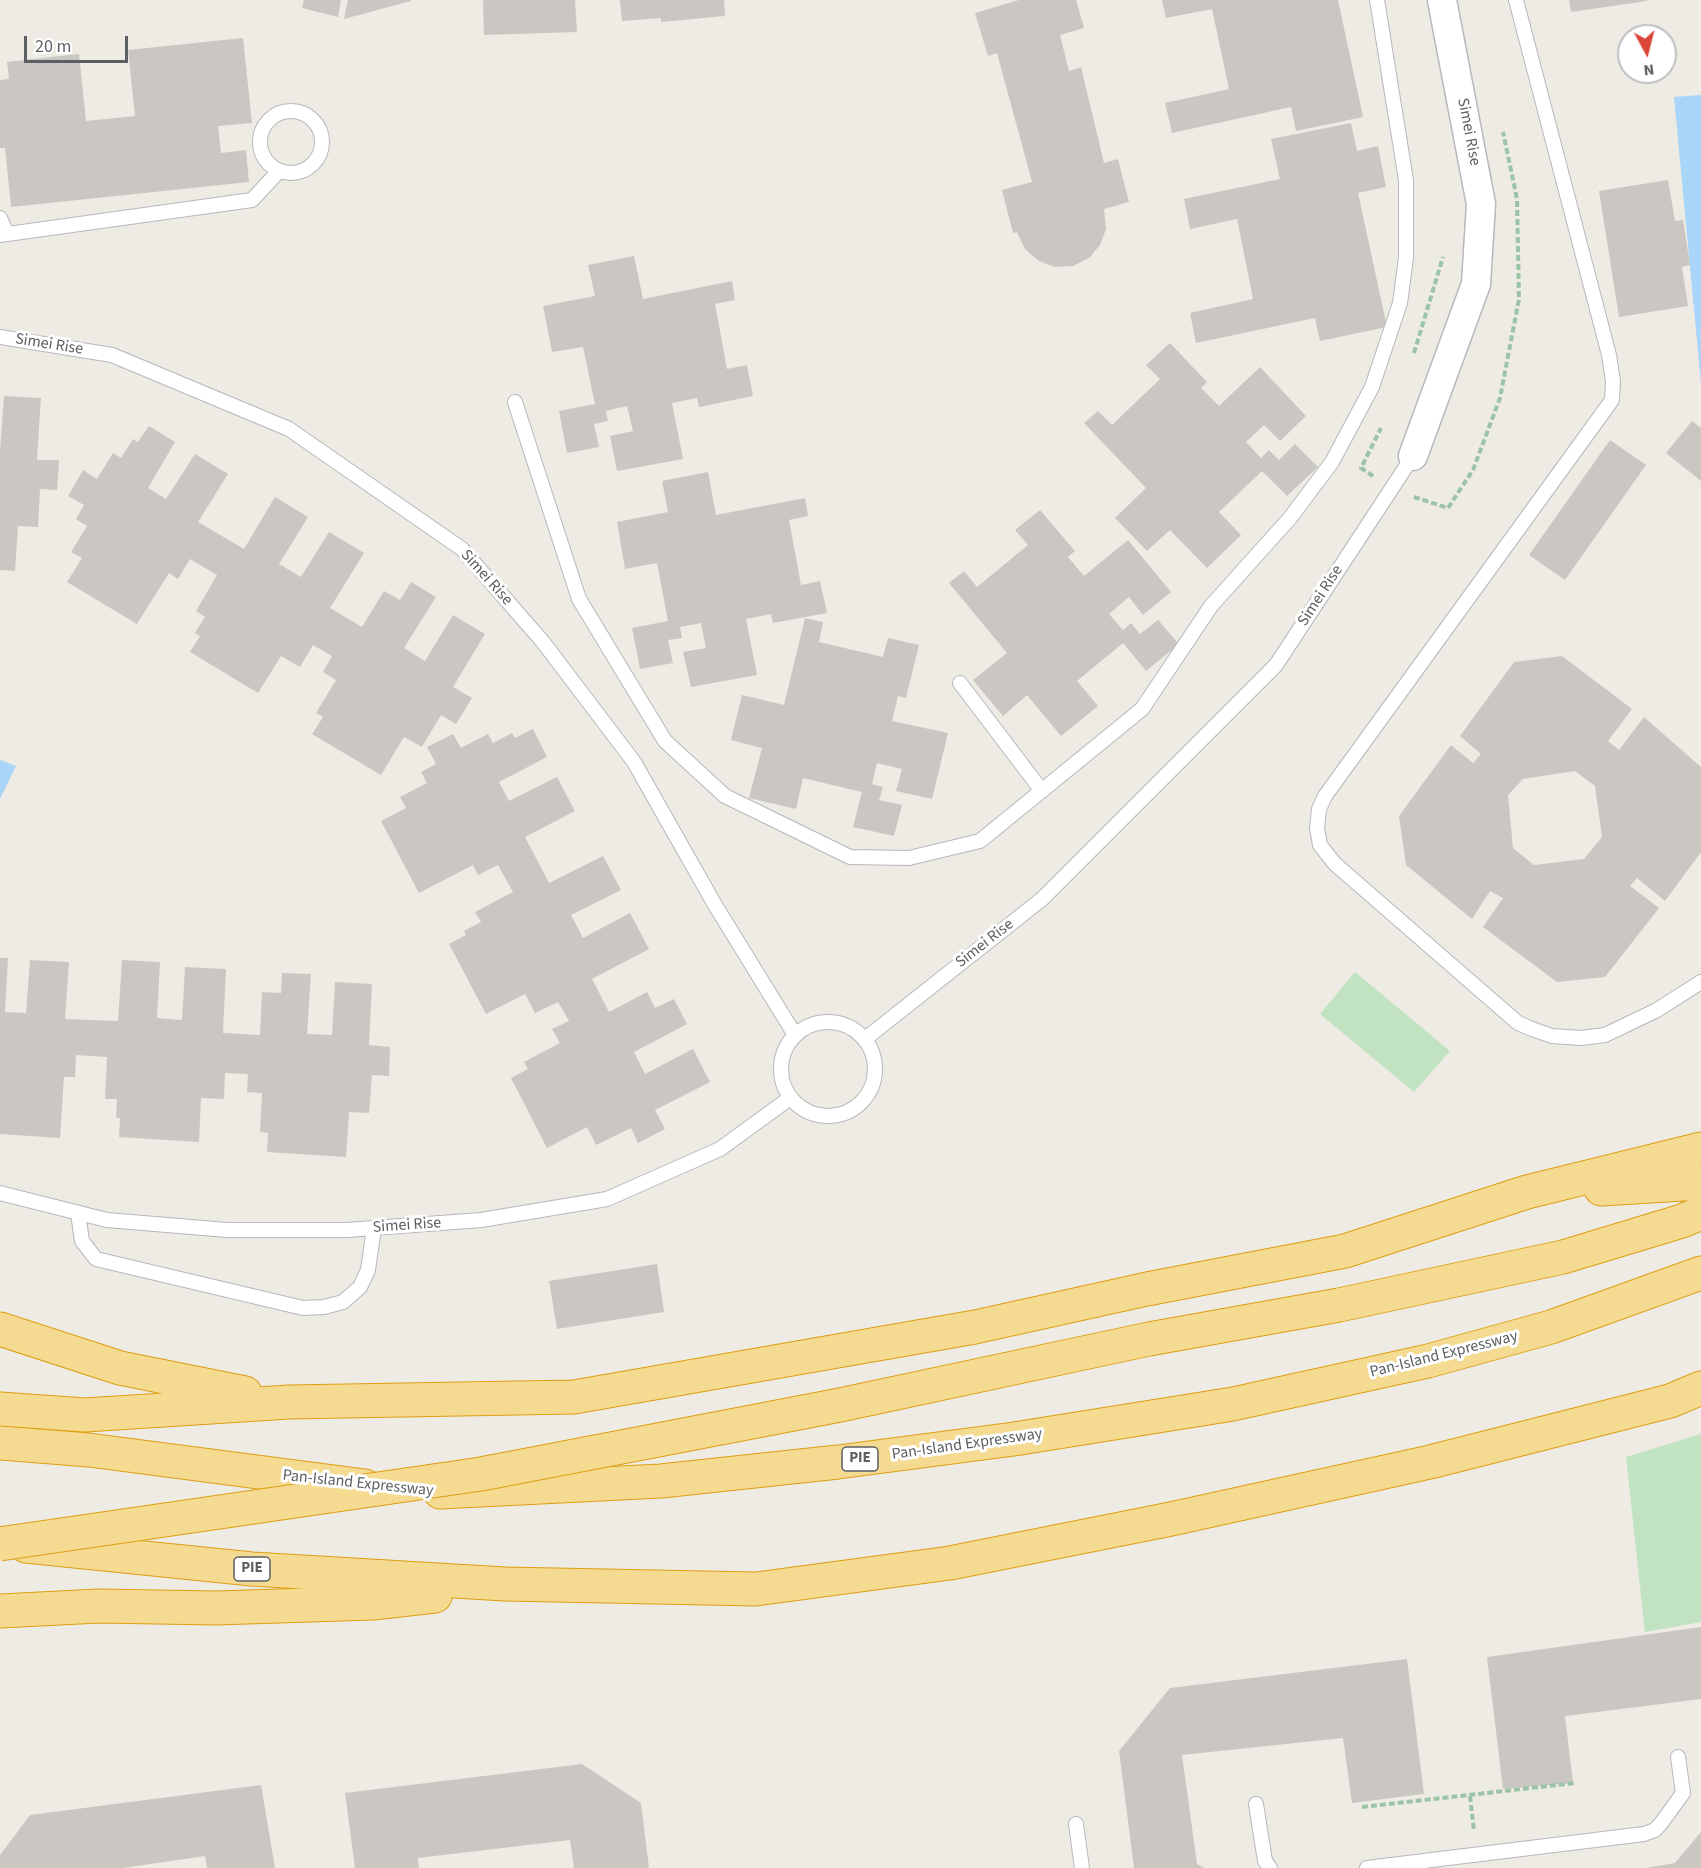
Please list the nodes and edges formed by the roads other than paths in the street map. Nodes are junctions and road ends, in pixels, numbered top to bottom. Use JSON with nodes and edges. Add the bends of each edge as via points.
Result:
{"nodes":[{"id":1,"x":1377,"y":0,"type":"edge"},
{"id":2,"x":1442,"y":0,"type":"edge"},
{"id":3,"x":1516,"y":0,"type":"edge"},
{"id":4,"x":279,"y":171,"type":"junction"},
{"id":5,"x":0,"y":218,"type":"edge"},
{"id":6,"x":4,"y":235,"type":"edge"},
{"id":7,"x":0,"y":338,"type":"edge"},
{"id":8,"x":515,"y":402,"type":"dead end"},
{"id":9,"x":1413,"y":456,"type":"joint"},
{"id":10,"x":960,"y":683,"type":"dead end"},
{"id":11,"x":1042,"y":791,"type":"junction"},
{"id":12,"x":1701,"y":982,"type":"edge"},
{"id":13,"x":795,"y":1035,"type":"junction"},
{"id":14,"x":865,"y":1039,"type":"junction"},
{"id":15,"x":790,"y":1098,"type":"junction"},
{"id":16,"x":1701,"y":1149,"type":"edge"},
{"id":17,"x":1701,"y":1183,"type":"edge"},
{"id":18,"x":1527,"y":1192,"type":"junction"},
{"id":19,"x":0,"y":1193,"type":"edge"},
{"id":20,"x":78,"y":1213,"type":"junction"},
{"id":21,"x":1701,"y":1213,"type":"edge"},
{"id":22,"x":374,"y":1228,"type":"junction"},
{"id":23,"x":1701,"y":1273,"type":"edge"},
{"id":24,"x":0,"y":1329,"type":"edge"},
{"id":25,"x":1701,"y":1388,"type":"edge"},
{"id":26,"x":289,"y":1402,"type":"junction"},
{"id":27,"x":0,"y":1409,"type":"edge"},
{"id":28,"x":0,"y":1443,"type":"edge"},
{"id":29,"x":0,"y":1543,"type":"edge"},
{"id":30,"x":505,"y":1584,"type":"junction"},
{"id":31,"x":0,"y":1611,"type":"edge"},
{"id":32,"x":1678,"y":1757,"type":"dead end"},
{"id":33,"x":1256,"y":1803,"type":"dead end"},
{"id":34,"x":1076,"y":1824,"type":"dead end"},
{"id":35,"x":1082,"y":1868,"type":"edge"},
{"id":36,"x":1270,"y":1868,"type":"edge"},
{"id":37,"x":1367,"y":1868,"type":"edge"}],
"edges":[{"from":1,"to":11,"type":"lane","via":[[1406,180],[1406,258],[1400,303],[1372,387],[1332,462],[1290,519],[1211,606],[1142,709]]},
{"from":2,"to":9,"type":"street","name":"Simei Rise","via":[[1481,204],[1476,284]]},
{"from":3,"to":12,"type":"lane","via":[[1609,355],[1612,400],[1325,796],[1317,828],[1320,845],[1335,864],[1518,1023],[1532,1029],[1552,1036],[1605,1035],[1657,1010]]},
{"from":4,"to":4,"type":"lane","via":[[261,152],[261,133],[281,113],[302,113],[319,126],[319,158],[303,171]]},
{"from":4,"to":6,"type":"lane","via":[[252,200]]},
{"from":5,"to":6,"type":"lane"},
{"from":7,"to":13,"type":"lane","name":"Simei Rise","via":[[112,355],[289,429],[462,549],[543,642],[634,762]]},
{"from":8,"to":11,"type":"lane","via":[[579,599],[665,741],[725,796],[850,857],[909,858],[980,841]]},
{"from":9,"to":14,"type":"lane","name":"Simei Rise","via":[[1276,665],[1042,899]]},
{"from":10,"to":11,"type":"lane"},
{"from":13,"to":14,"type":"lane","via":[[811,1025],[831,1022],[850,1026]]},
{"from":13,"to":15,"type":"lane","via":[[780,1065],[782,1083]]},
{"from":14,"to":15,"type":"lane","via":[[874,1055],[876,1074],[870,1092],[858,1107],[841,1115],[822,1117],[804,1111]]},
{"from":15,"to":22,"type":"lane","name":"Simei Rise","via":[[720,1149],[606,1199],[481,1220]]},
{"from":16,"to":18,"type":"highway"},
{"from":17,"to":18,"type":"highway"},
{"from":18,"to":26,"type":"highway","via":[[1345,1251],[975,1327],[586,1395]]},
{"from":19,"to":20,"type":"lane","name":"Simei Rise"},
{"from":20,"to":22,"type":"lane","name":"Simei Rise","via":[[107,1220],[226,1230]]},
{"from":20,"to":22,"type":"lane","via":[[82,1241],[96,1259],[303,1308],[343,1302],[360,1287],[368,1270]]},
{"from":21,"to":29,"type":"highway","bridge":true,"via":[[1563,1257],[840,1405],[481,1474]]},
{"from":23,"to":28,"type":"highway","name":"Pan-Island Expressway","number":"PIE","via":[[1551,1327],[1428,1361],[1233,1404],[1014,1439],[661,1481],[426,1493],[89,1450]]},
{"from":24,"to":26,"type":"highway","via":[[120,1368]]},
{"from":25,"to":30,"type":"highway","number":"PIE","via":[[1670,1401],[1430,1462],[950,1563],[756,1589]]},
{"from":26,"to":27,"type":"highway","via":[[85,1415]]},
{"from":29,"to":30,"type":"highway","number":"PIE","via":[[252,1569]]},
{"from":30,"to":31,"type":"highway","via":[[486,1592],[374,1603]]},
{"from":32,"to":37,"type":"lane","via":[[1683,1793],[1655,1830],[1644,1834]]},
{"from":33,"to":36,"type":"lane","via":[[1265,1861]]},
{"from":34,"to":35,"type":"lane"}]}
